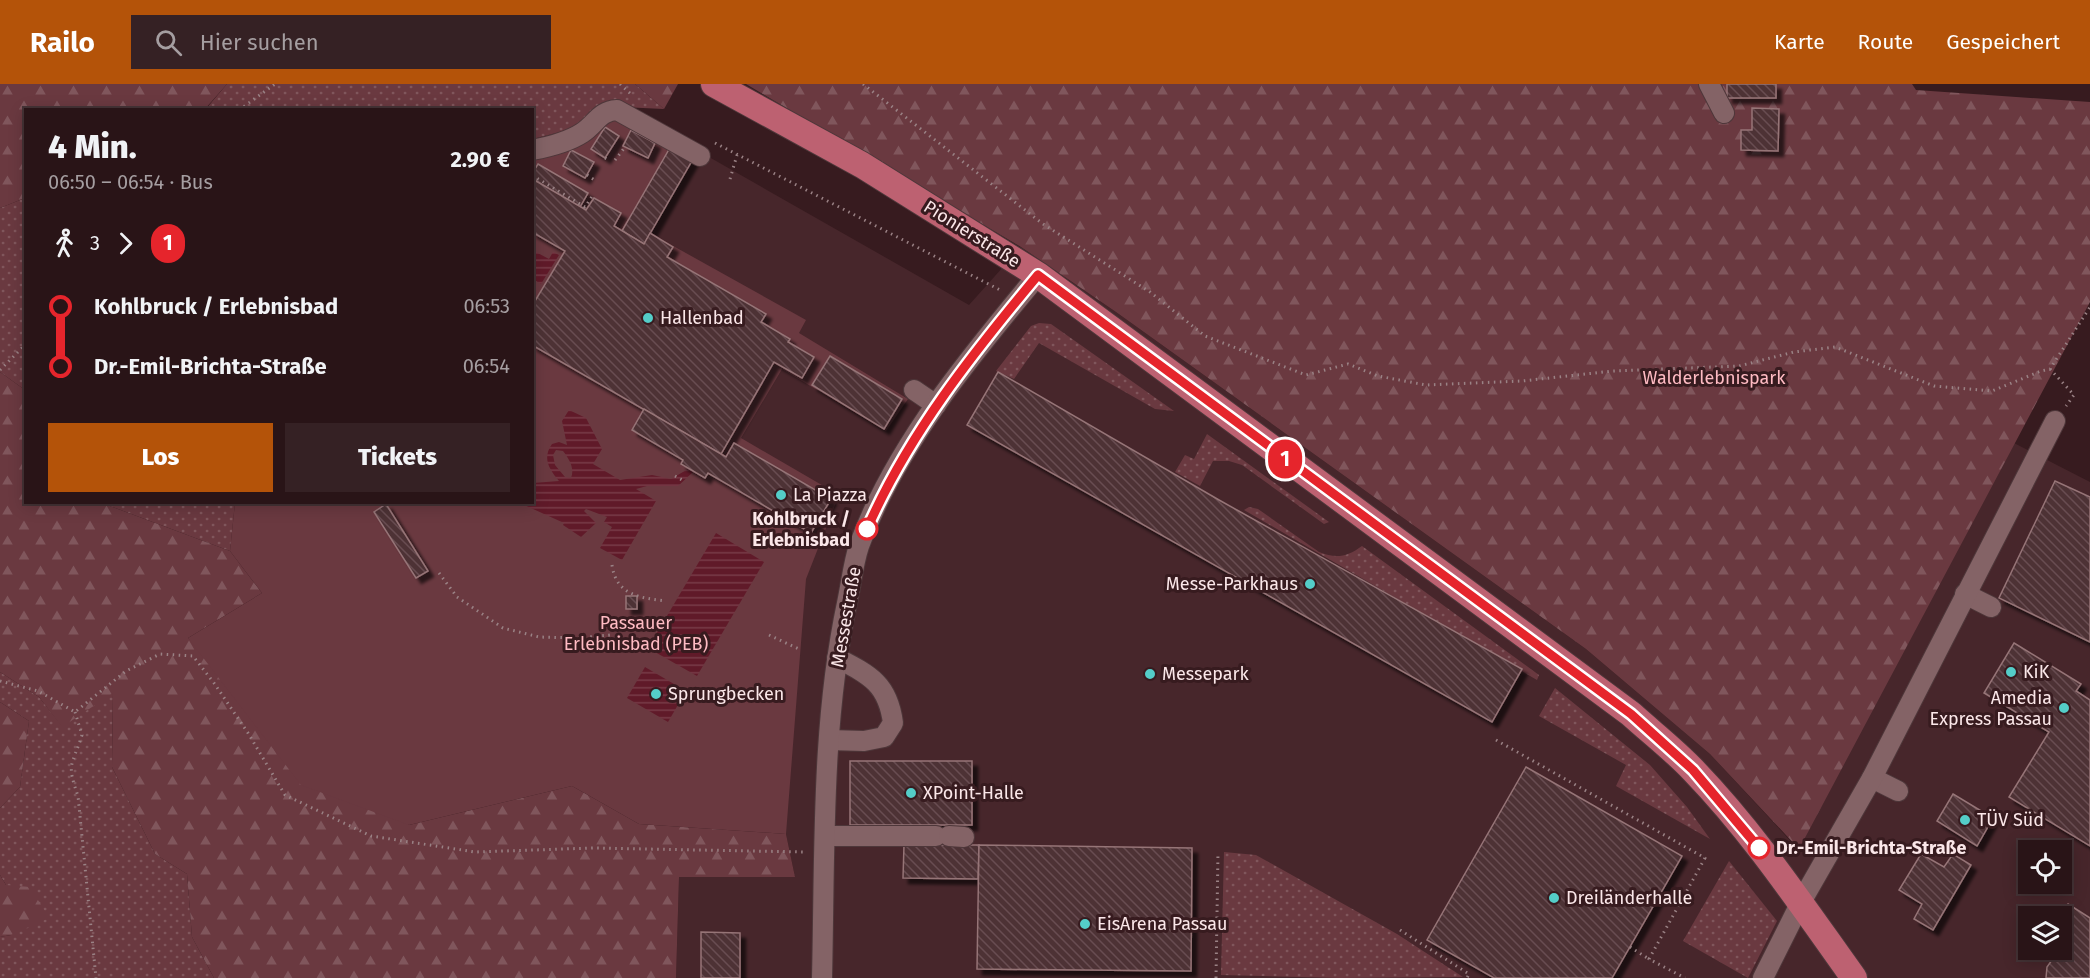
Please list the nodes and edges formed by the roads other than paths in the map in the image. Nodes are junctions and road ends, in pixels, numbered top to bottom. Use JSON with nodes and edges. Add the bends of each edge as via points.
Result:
{"nodes":[{"id":1,"x":714,"y":84,"type":"edge"},
{"id":2,"x":1709,"y":84,"type":"edge"},
{"id":3,"x":1724,"y":113,"type":"dead end"},
{"id":4,"x":702,"y":147,"type":"road end"},
{"id":5,"x":534,"y":150,"type":"edge"},
{"id":6,"x":1038,"y":275,"type":"junction"},
{"id":7,"x":914,"y":390,"type":"dead end"},
{"id":8,"x":936,"y":405,"type":"junction"},
{"id":9,"x":2055,"y":421,"type":"dead end"},
{"id":10,"x":1965,"y":594,"type":"junction"},
{"id":11,"x":1991,"y":607,"type":"dead end"},
{"id":12,"x":837,"y":658,"type":"junction"},
{"id":13,"x":829,"y":740,"type":"junction"},
{"id":14,"x":1872,"y":778,"type":"junction"},
{"id":15,"x":1898,"y":791,"type":"dead end"},
{"id":16,"x":950,"y":837,"type":"dead end"},
{"id":17,"x":825,"y":844,"type":"junction"},
{"id":18,"x":1801,"y":902,"type":"junction"},
{"id":19,"x":822,"y":978,"type":"edge"},
{"id":20,"x":1763,"y":978,"type":"edge"},
{"id":21,"x":1854,"y":978,"type":"edge"}],
"edges":[{"from":1,"to":6,"type":"main road","name":"Pionierstraße","via":[[862,165]]},
{"from":2,"to":3,"type":"street"},
{"from":4,"to":5,"type":"street","via":[[617,110],[607,111],[581,134]]},
{"from":6,"to":8,"type":"street","name":"Messestraße"},
{"from":6,"to":18,"type":"main road","name":"Pionierstraße","via":[[1631,714],[1693,770]]},
{"from":7,"to":8,"type":"street"},
{"from":8,"to":12,"type":"street","name":"Messestraße","via":[[890,479],[859,547]]},
{"from":9,"to":10,"type":"street"},
{"from":10,"to":11,"type":"street"},
{"from":10,"to":14,"type":"street"},
{"from":12,"to":13,"type":"street","name":"Messestraße"},
{"from":12,"to":13,"type":"street","via":[[882,687],[893,723],[884,737]]},
{"from":13,"to":17,"type":"street","name":"Messestraße"},
{"from":14,"to":15,"type":"street"},
{"from":14,"to":18,"type":"street"},
{"from":16,"to":17,"type":"street"},
{"from":17,"to":19,"type":"street","name":"Messestraße"},
{"from":18,"to":20,"type":"street"},
{"from":18,"to":21,"type":"main road","name":"Pionierstraße"}]}
